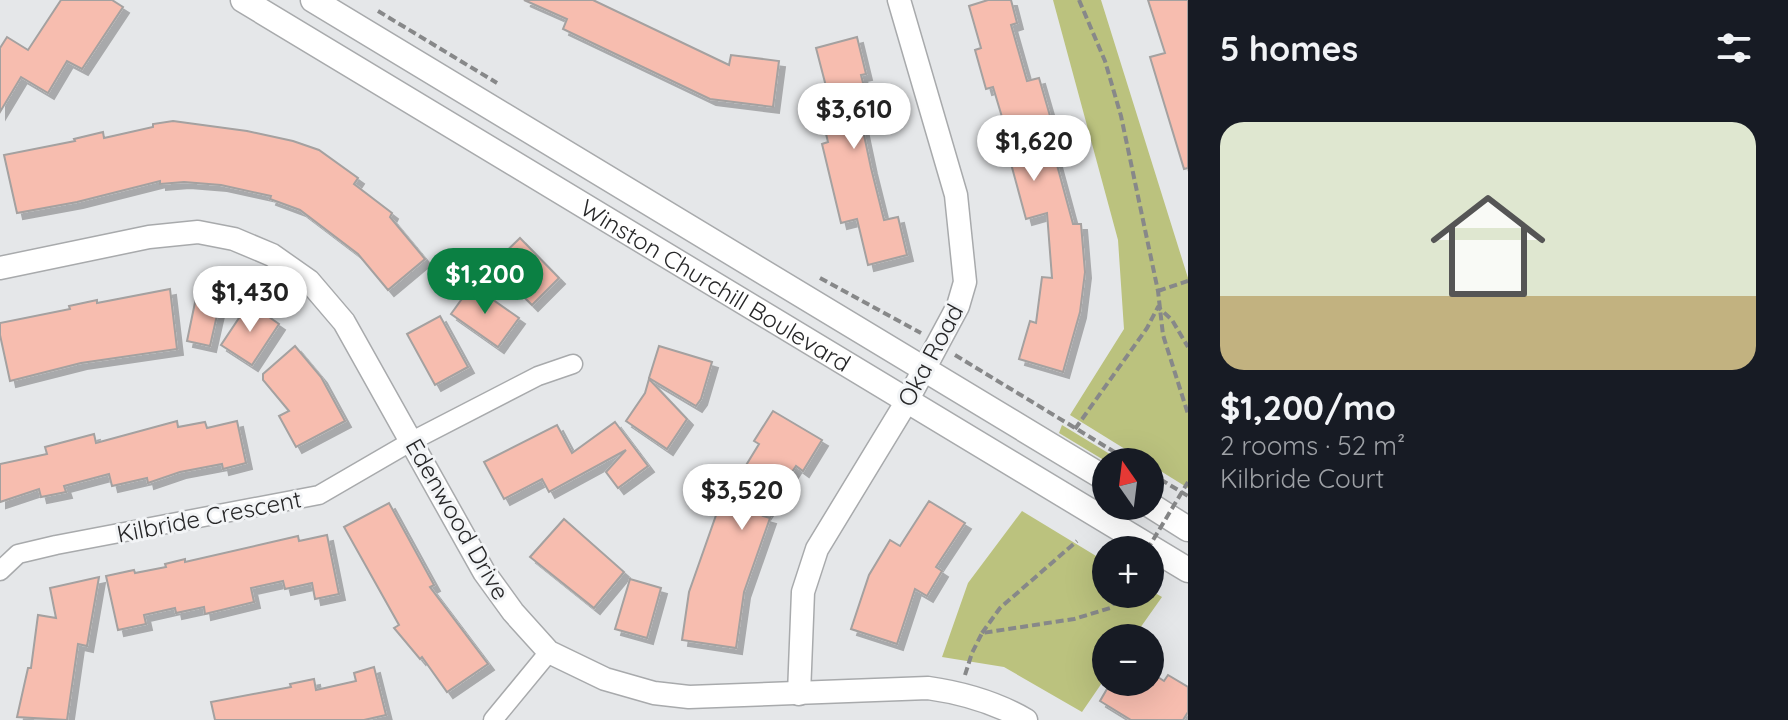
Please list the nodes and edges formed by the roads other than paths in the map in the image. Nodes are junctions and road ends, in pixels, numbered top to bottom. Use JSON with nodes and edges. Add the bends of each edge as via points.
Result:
{"nodes":[{"id":1,"x":243,"y":0,"type":"edge"},
{"id":2,"x":313,"y":0,"type":"edge"},
{"id":3,"x":899,"y":0,"type":"edge"},
{"id":4,"x":0,"y":268,"type":"edge"},
{"id":5,"x":573,"y":364,"type":"dead end"},
{"id":6,"x":924,"y":369,"type":"junction"},
{"id":7,"x":907,"y":401,"type":"junction"},
{"id":8,"x":412,"y":441,"type":"junction"},
{"id":9,"x":1092,"y":471,"type":"edge"},
{"id":10,"x":1164,"y":514,"type":"edge"},
{"id":11,"x":1188,"y":529,"type":"edge"},
{"id":12,"x":1188,"y":570,"type":"edge"},
{"id":13,"x":0,"y":571,"type":"edge"},
{"id":14,"x":549,"y":652,"type":"junction"},
{"id":15,"x":799,"y":694,"type":"junction"},
{"id":16,"x":493,"y":720,"type":"edge"},
{"id":17,"x":1026,"y":720,"type":"edge"}],
"edges":[{"from":1,"to":7,"type":"main road","name":"Winston Churchill Boulevard"},
{"from":2,"to":6,"type":"main road","name":"Winston Churchill Boulevard"},
{"from":3,"to":6,"type":"street","name":"Oka Road","via":[[956,195],[963,246],[965,282],[958,306]]},
{"from":4,"to":8,"type":"street","name":"Edenwood Drive","via":[[149,237],[198,232],[234,239],[272,255],[309,281],[344,322]]},
{"from":5,"to":8,"type":"street","name":"Kilbride Crescent","via":[[538,376]]},
{"from":6,"to":7,"type":"street","name":"Oka Road"},
{"from":6,"to":9,"type":"main road","name":"Winston Churchill Boulevard"},
{"from":7,"to":12,"type":"main road","name":"Winston Churchill Boulevard"},
{"from":7,"to":15,"type":"street","name":"Oka Road","via":[[817,549],[803,592]]},
{"from":8,"to":13,"type":"street","name":"Kilbride Crescent","via":[[319,495],[43,548],[18,554]]},
{"from":8,"to":14,"type":"street","name":"Edenwood Drive","via":[[484,572]]},
{"from":10,"to":11,"type":"main road"},
{"from":14,"to":15,"type":"street","name":"Edenwood Drive","via":[[605,679],[654,693]]},
{"from":14,"to":16,"type":"street"},
{"from":15,"to":17,"type":"street","name":"Edenwood Drive","via":[[928,688],[1004,707]]}]}
